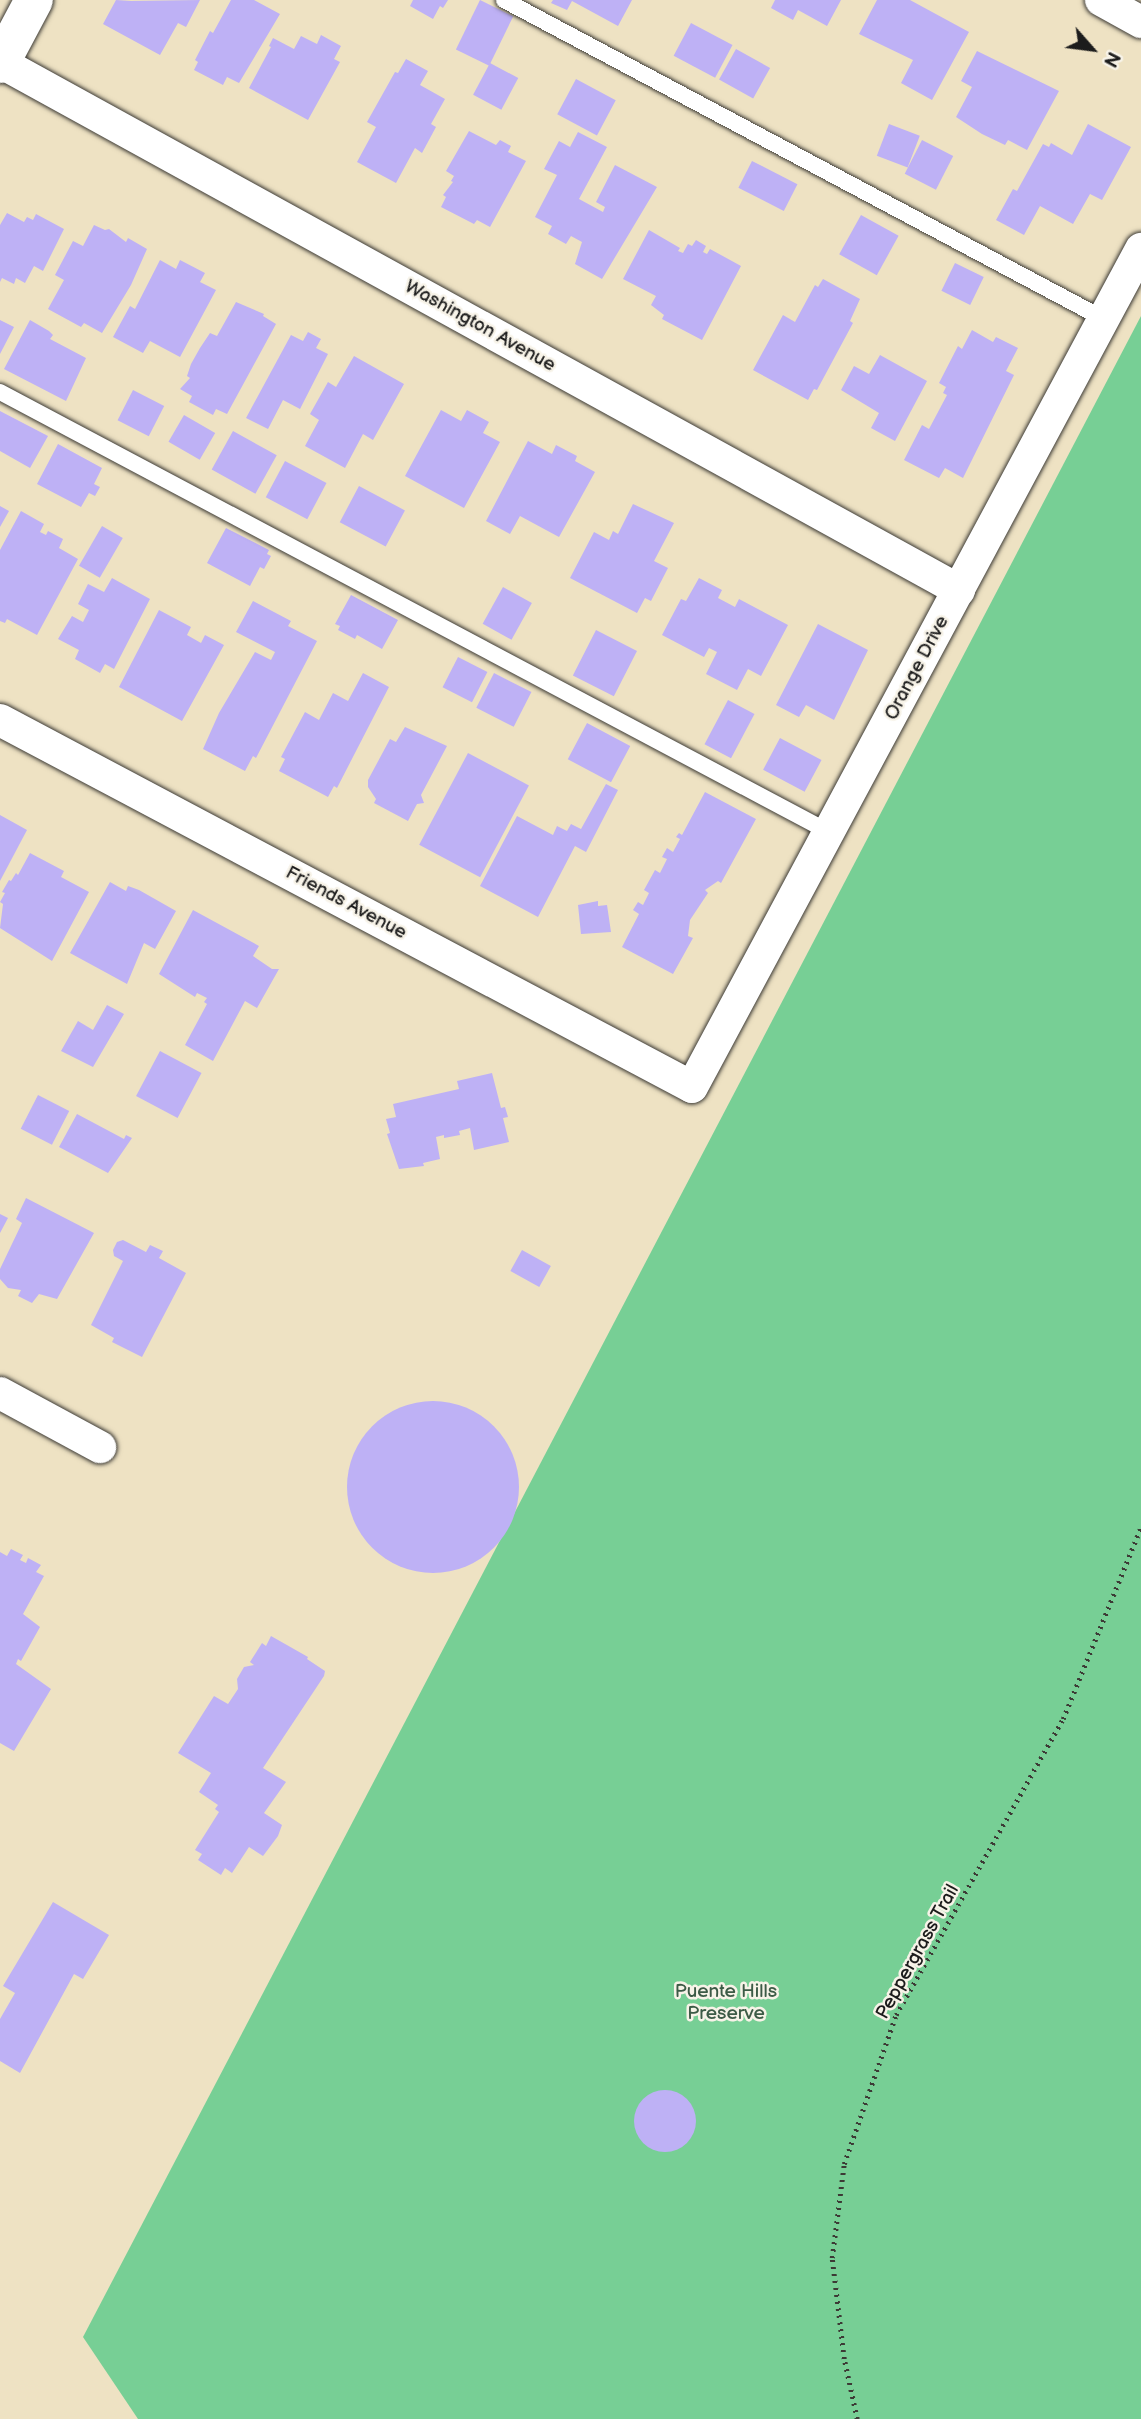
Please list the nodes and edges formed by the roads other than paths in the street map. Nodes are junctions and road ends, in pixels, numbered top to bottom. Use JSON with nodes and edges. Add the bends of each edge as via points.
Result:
{"nodes":[{"id":1,"x":34,"y":0,"type":"edge"},
{"id":2,"x":505,"y":0,"type":"edge"},
{"id":3,"x":1101,"y":0,"type":"edge"},
{"id":4,"x":1141,"y":22,"type":"edge"},
{"id":5,"x":0,"y":63,"type":"edge"},
{"id":6,"x":1141,"y":249,"type":"edge"},
{"id":7,"x":1104,"y":319,"type":"junction"},
{"id":8,"x":0,"y":393,"type":"edge"},
{"id":9,"x":959,"y":590,"type":"junction"},
{"id":10,"x":0,"y":720,"type":"edge"},
{"id":11,"x":829,"y":832,"type":"junction"},
{"id":12,"x":692,"y":1087,"type":"joint"},
{"id":13,"x":0,"y":1393,"type":"edge"},
{"id":14,"x":100,"y":1447,"type":"dead end"}],
"edges":[{"from":1,"to":5,"type":"street"},
{"from":2,"to":7,"type":"lane"},
{"from":3,"to":4,"type":"street"},
{"from":5,"to":9,"type":"street","name":"Washington Avenue"},
{"from":6,"to":7,"type":"street","name":"Orange Drive"},
{"from":7,"to":9,"type":"street","name":"Orange Drive"},
{"from":8,"to":11,"type":"lane"},
{"from":9,"to":11,"type":"street","name":"Orange Drive"},
{"from":10,"to":12,"type":"street","name":"Friends Avenue"},
{"from":11,"to":12,"type":"street","name":"Orange Drive"},
{"from":13,"to":14,"type":"street"}]}
